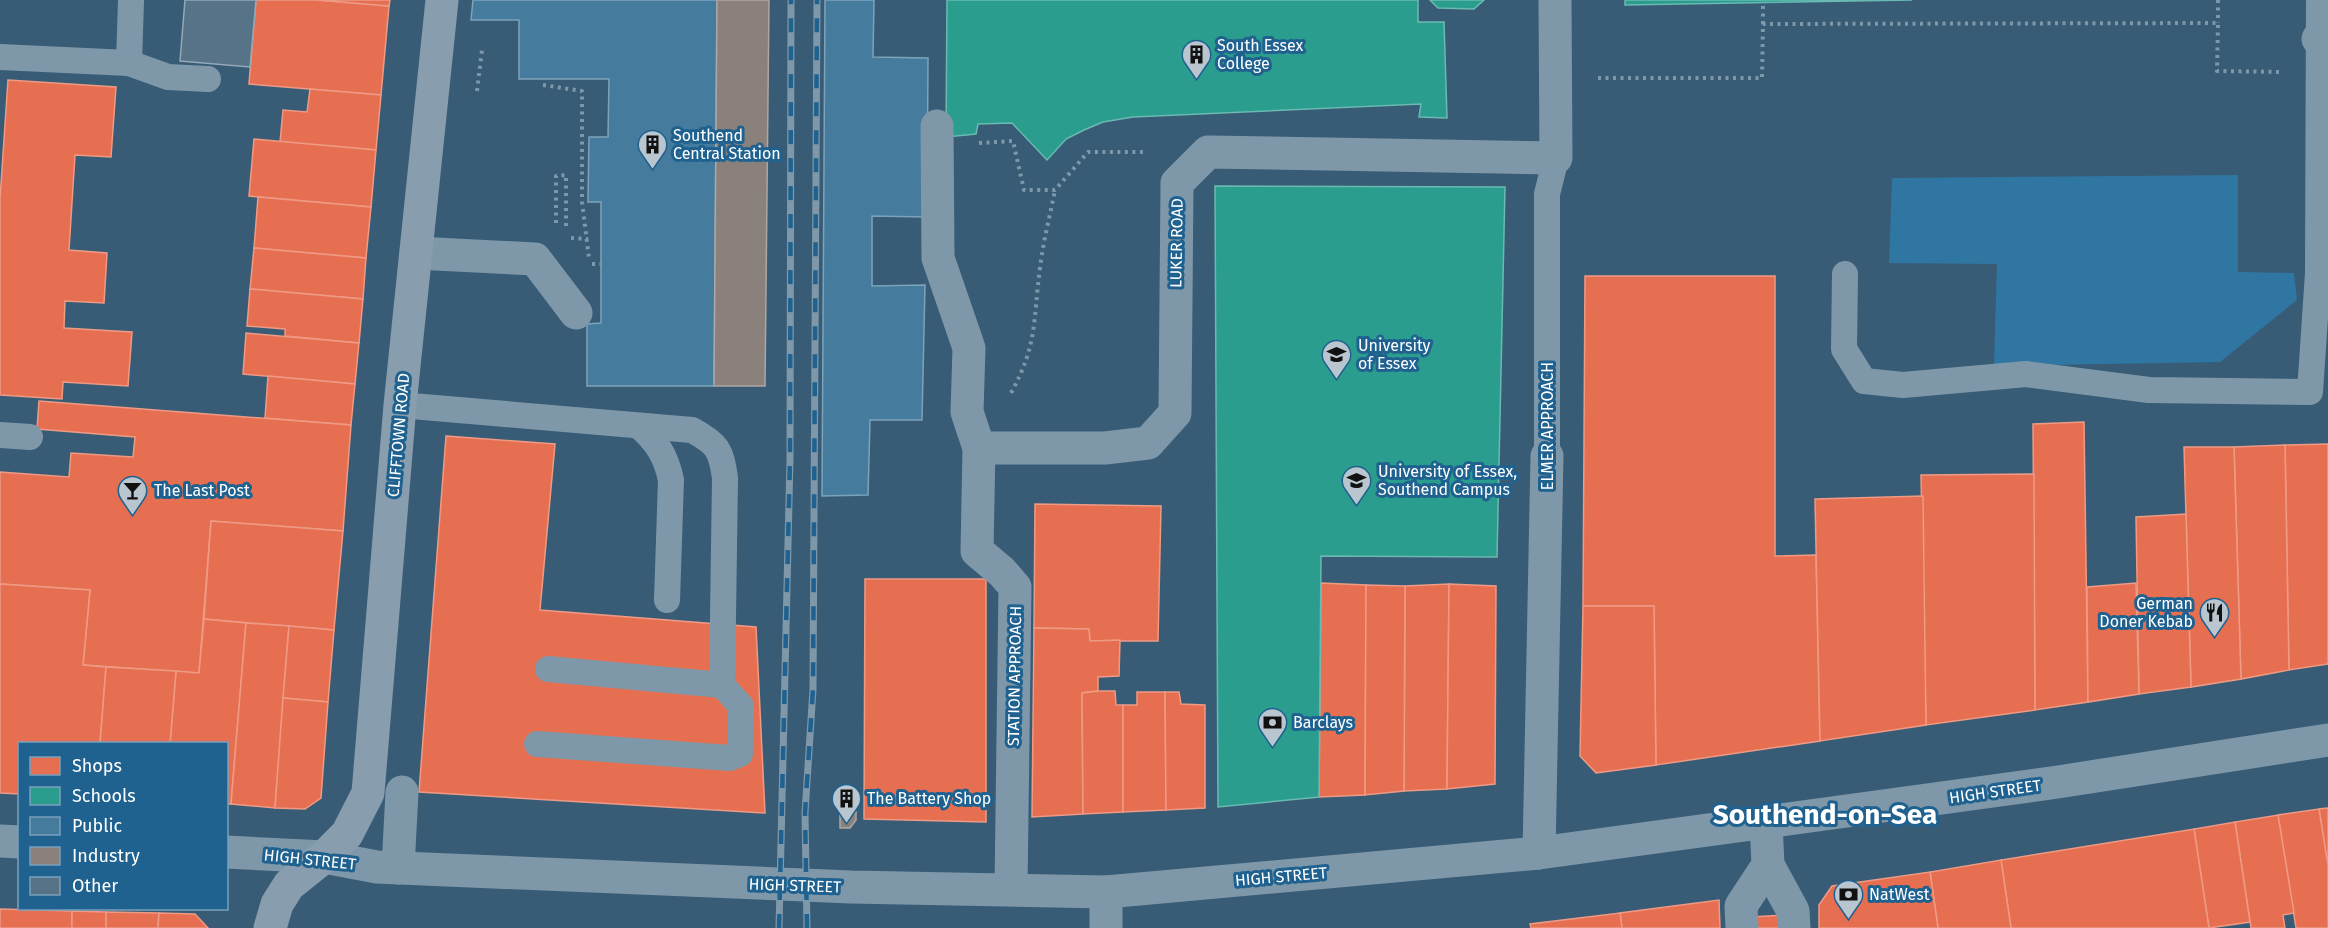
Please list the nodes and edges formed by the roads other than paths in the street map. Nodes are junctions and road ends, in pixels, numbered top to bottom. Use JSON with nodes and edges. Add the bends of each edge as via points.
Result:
{"nodes":[{"id":1,"x":131,"y":0,"type":"edge"},
{"id":2,"x":442,"y":0,"type":"edge"},
{"id":3,"x":1555,"y":0,"type":"edge"},
{"id":4,"x":2319,"y":0,"type":"edge"},
{"id":5,"x":2323,"y":39,"type":"edge"},
{"id":6,"x":0,"y":57,"type":"edge"},
{"id":7,"x":129,"y":63,"type":"junction"},
{"id":8,"x":208,"y":79,"type":"dead end"},
{"id":9,"x":937,"y":135,"type":"road end"},
{"id":10,"x":1556,"y":158,"type":"junction"},
{"id":11,"x":416,"y":253,"type":"junction"},
{"id":12,"x":1845,"y":274,"type":"dead end"},
{"id":13,"x":576,"y":313,"type":"dead end"},
{"id":14,"x":400,"y":405,"type":"junction"},
{"id":15,"x":639,"y":426,"type":"junction"},
{"id":16,"x":0,"y":435,"type":"edge"},
{"id":17,"x":30,"y":436,"type":"dead end"},
{"id":18,"x":979,"y":448,"type":"junction"},
{"id":19,"x":1547,"y":456,"type":"joint"},
{"id":20,"x":667,"y":600,"type":"dead end"},
{"id":21,"x":548,"y":669,"type":"dead end"},
{"id":22,"x":722,"y":685,"type":"junction"},
{"id":23,"x":2328,"y":740,"type":"edge"},
{"id":24,"x":537,"y":744,"type":"dead end"},
{"id":25,"x":402,"y":792,"type":"dead end"},
{"id":26,"x":1766,"y":823,"type":"junction"},
{"id":27,"x":0,"y":841,"type":"edge"},
{"id":28,"x":18,"y":842,"type":"edge"},
{"id":29,"x":228,"y":852,"type":"edge"},
{"id":30,"x":1539,"y":853,"type":"junction"},
{"id":31,"x":324,"y":857,"type":"junction"},
{"id":32,"x":1768,"y":865,"type":"junction"},
{"id":33,"x":398,"y":868,"type":"junction"},
{"id":34,"x":1011,"y":889,"type":"junction"},
{"id":35,"x":1106,"y":892,"type":"junction"},
{"id":36,"x":270,"y":928,"type":"edge"},
{"id":37,"x":1106,"y":928,"type":"edge"},
{"id":38,"x":1742,"y":928,"type":"edge"},
{"id":39,"x":1794,"y":928,"type":"edge"}],
"edges":[{"from":1,"to":7,"type":"lane"},
{"from":2,"to":11,"type":"street","name":"CLIFFTOWN ROAD"},
{"from":3,"to":10,"type":"street","name":"ELMER APPROACH"},
{"from":4,"to":5,"type":"lane"},
{"from":5,"to":12,"type":"lane","via":[[2319,72],[2319,273],[2310,392],[2149,390],[2026,374],[1904,385],[1864,381],[1844,349]]},
{"from":6,"to":7,"type":"lane"},
{"from":7,"to":8,"type":"lane","via":[[168,77]]},
{"from":9,"to":18,"type":"street","name":"STATION APPROACH","via":[[938,258],[969,348],[967,412]]},
{"from":10,"to":18,"type":"street","name":"LUKER ROAD","via":[[1208,152],[1177,183],[1175,413],[1148,443]]},
{"from":10,"to":19,"type":"lane","name":"ELMER APPROACH","via":[[1547,194]]},
{"from":11,"to":13,"type":"street","via":[[535,259]]},
{"from":11,"to":14,"type":"street","name":"CLIFFTOWN ROAD"},
{"from":14,"to":15,"type":"lane"},
{"from":14,"to":31,"type":"street","name":"CLIFFTOWN ROAD","via":[[368,794],[347,834]]},
{"from":15,"to":20,"type":"lane","via":[[655,441],[667,461],[671,480]]},
{"from":15,"to":22,"type":"lane","via":[[693,430],[712,441],[722,456]]},
{"from":16,"to":17,"type":"lane"},
{"from":18,"to":34,"type":"street","name":"STATION APPROACH","via":[[978,551],[1015,586]]},
{"from":19,"to":30,"type":"street","name":"ELMER APPROACH"},
{"from":21,"to":22,"type":"lane"},
{"from":22,"to":24,"type":"lane","via":[[741,706],[740,754],[730,758]]},
{"from":23,"to":26,"type":"street","name":"HIGH STREET"},
{"from":25,"to":33,"type":"street"},
{"from":26,"to":30,"type":"street","name":"HIGH STREET"},
{"from":26,"to":32,"type":"street"},
{"from":27,"to":28,"type":"street"},
{"from":29,"to":31,"type":"street","name":"HIGH STREET"},
{"from":30,"to":35,"type":"street","name":"HIGH STREET"},
{"from":31,"to":33,"type":"street","name":"HIGH STREET"},
{"from":31,"to":36,"type":"street","name":"CLIFFTOWN ROAD","via":[[289,885],[277,904]]},
{"from":32,"to":38,"type":"street","via":[[1741,906]]},
{"from":32,"to":39,"type":"street","via":[[1793,911]]},
{"from":33,"to":34,"type":"street","name":"HIGH STREET","via":[[851,887]]},
{"from":34,"to":35,"type":"street","name":"HIGH STREET"},
{"from":35,"to":37,"type":"street"}]}
